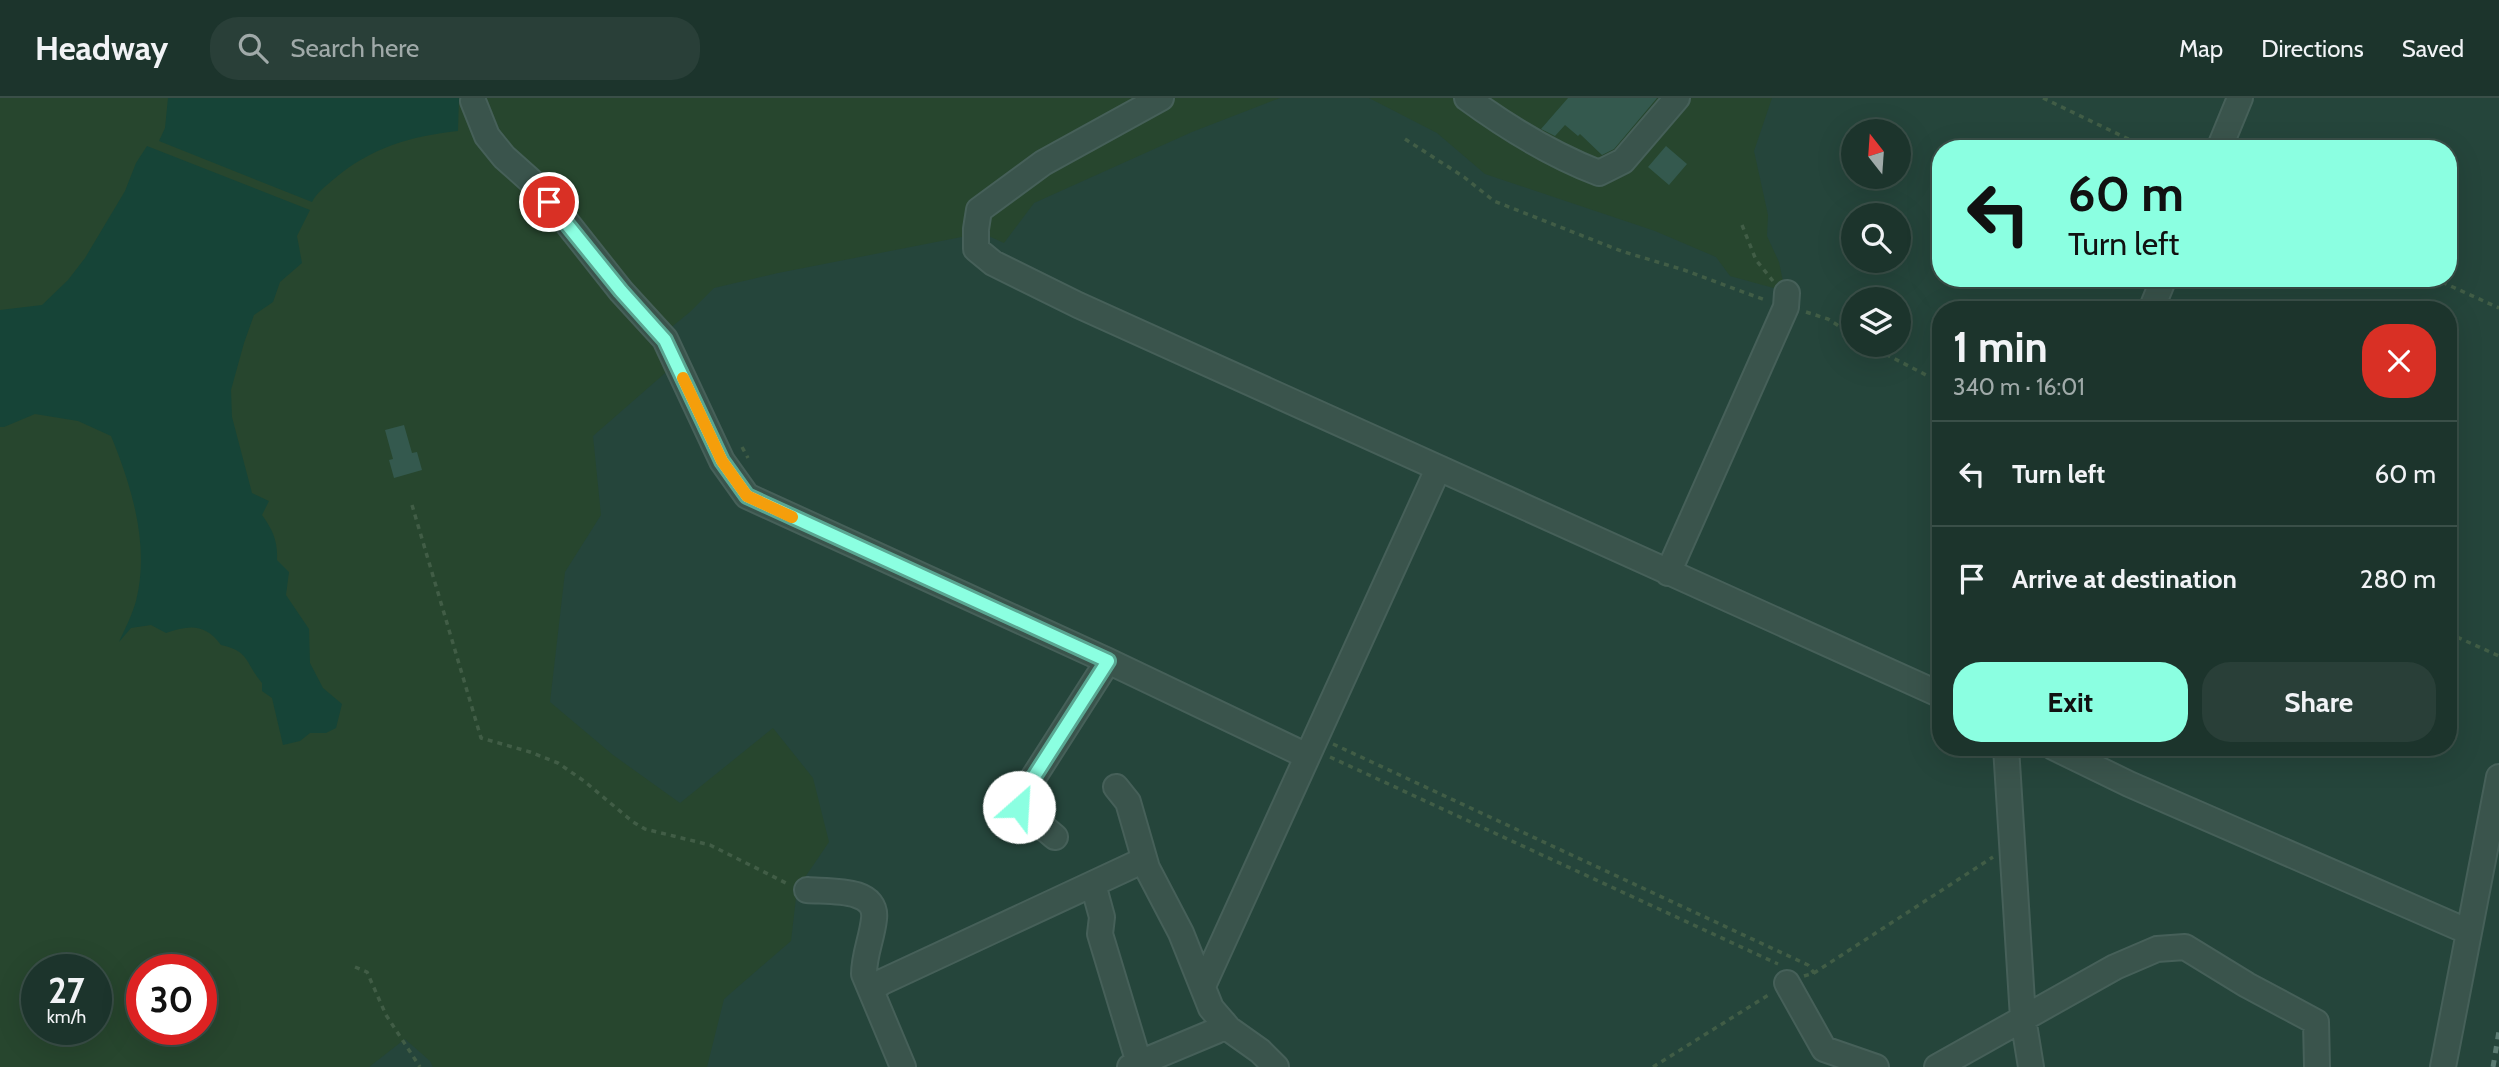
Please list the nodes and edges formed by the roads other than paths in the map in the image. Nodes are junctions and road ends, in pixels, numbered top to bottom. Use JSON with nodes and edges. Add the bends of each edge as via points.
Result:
{"nodes":[{"id":1,"x":1161,"y":98,"type":"edge"},
{"id":2,"x":1467,"y":98,"type":"edge"},
{"id":3,"x":1677,"y":98,"type":"edge"},
{"id":4,"x":2240,"y":98,"type":"edge"},
{"id":5,"x":473,"y":101,"type":"dead end"},
{"id":6,"x":2223,"y":140,"type":"edge"},
{"id":7,"x":1786,"y":300,"type":"road end"},
{"id":8,"x":1438,"y":469,"type":"junction"},
{"id":9,"x":1668,"y":573,"type":"junction"},
{"id":10,"x":1108,"y":661,"type":"junction"},
{"id":11,"x":1932,"y":691,"type":"edge"},
{"id":12,"x":1311,"y":747,"type":"junction"},
{"id":13,"x":2007,"y":756,"type":"edge"},
{"id":14,"x":2071,"y":756,"type":"edge"},
{"id":15,"x":2499,"y":777,"type":"edge"},
{"id":16,"x":1116,"y":787,"type":"dead end"},
{"id":17,"x":1055,"y":837,"type":"dead end"},
{"id":18,"x":1144,"y":860,"type":"junction"},
{"id":19,"x":1093,"y":884,"type":"junction"},
{"id":20,"x":807,"y":890,"type":"road end"},
{"id":21,"x":2469,"y":932,"type":"junction"},
{"id":22,"x":1790,"y":981,"type":"road end"},
{"id":23,"x":1203,"y":986,"type":"junction"},
{"id":24,"x":872,"y":990,"type":"junction"},
{"id":25,"x":2023,"y":1018,"type":"junction"},
{"id":26,"x":1224,"y":1023,"type":"junction"},
{"id":27,"x":1134,"y":1065,"type":"edge"},
{"id":28,"x":1272,"y":1065,"type":"edge"},
{"id":29,"x":2317,"y":1066,"type":"edge"},
{"id":30,"x":902,"y":1067,"type":"edge"},
{"id":31,"x":1876,"y":1067,"type":"edge"},
{"id":32,"x":1937,"y":1067,"type":"edge"},
{"id":33,"x":2031,"y":1067,"type":"edge"},
{"id":34,"x":2443,"y":1067,"type":"edge"}],
"edges":[{"from":1,"to":8,"type":"street","via":[[1043,163],[979,211],[976,249],[992,263],[1077,305]]},
{"from":2,"to":3,"type":"street","via":[[1565,160],[1599,173],[1623,161]]},
{"from":4,"to":6,"type":"street"},
{"from":5,"to":10,"type":"street","via":[[495,146],[541,190],[665,340],[722,461],[747,496]]},
{"from":7,"to":9,"type":"street"},
{"from":8,"to":9,"type":"street"},
{"from":8,"to":12,"type":"street"},
{"from":9,"to":11,"type":"street"},
{"from":10,"to":12,"type":"street"},
{"from":10,"to":17,"type":"street","via":[[1021,797],[1019,807]]},
{"from":12,"to":23,"type":"street"},
{"from":13,"to":25,"type":"street"},
{"from":14,"to":21,"type":"street"},
{"from":15,"to":21,"type":"street"},
{"from":16,"to":18,"type":"street","via":[[1128,802]]},
{"from":18,"to":19,"type":"street"},
{"from":18,"to":23,"type":"street"},
{"from":19,"to":24,"type":"street"},
{"from":19,"to":27,"type":"street","via":[[1102,917],[1100,934]]},
{"from":20,"to":24,"type":"street","via":[[860,895],[869,901],[874,916],[864,974]]},
{"from":21,"to":34,"type":"street"},
{"from":22,"to":31,"type":"street","via":[[1824,1049]]},
{"from":23,"to":26,"type":"street","via":[[1211,1008]]},
{"from":24,"to":30,"type":"street"},
{"from":25,"to":29,"type":"street","via":[[2115,967],[2157,949],[2185,947],[2316,1022]]},
{"from":25,"to":32,"type":"street"},
{"from":25,"to":33,"type":"street"},
{"from":26,"to":27,"type":"street","via":[[1216,1031]]},
{"from":26,"to":28,"type":"street"}]}
